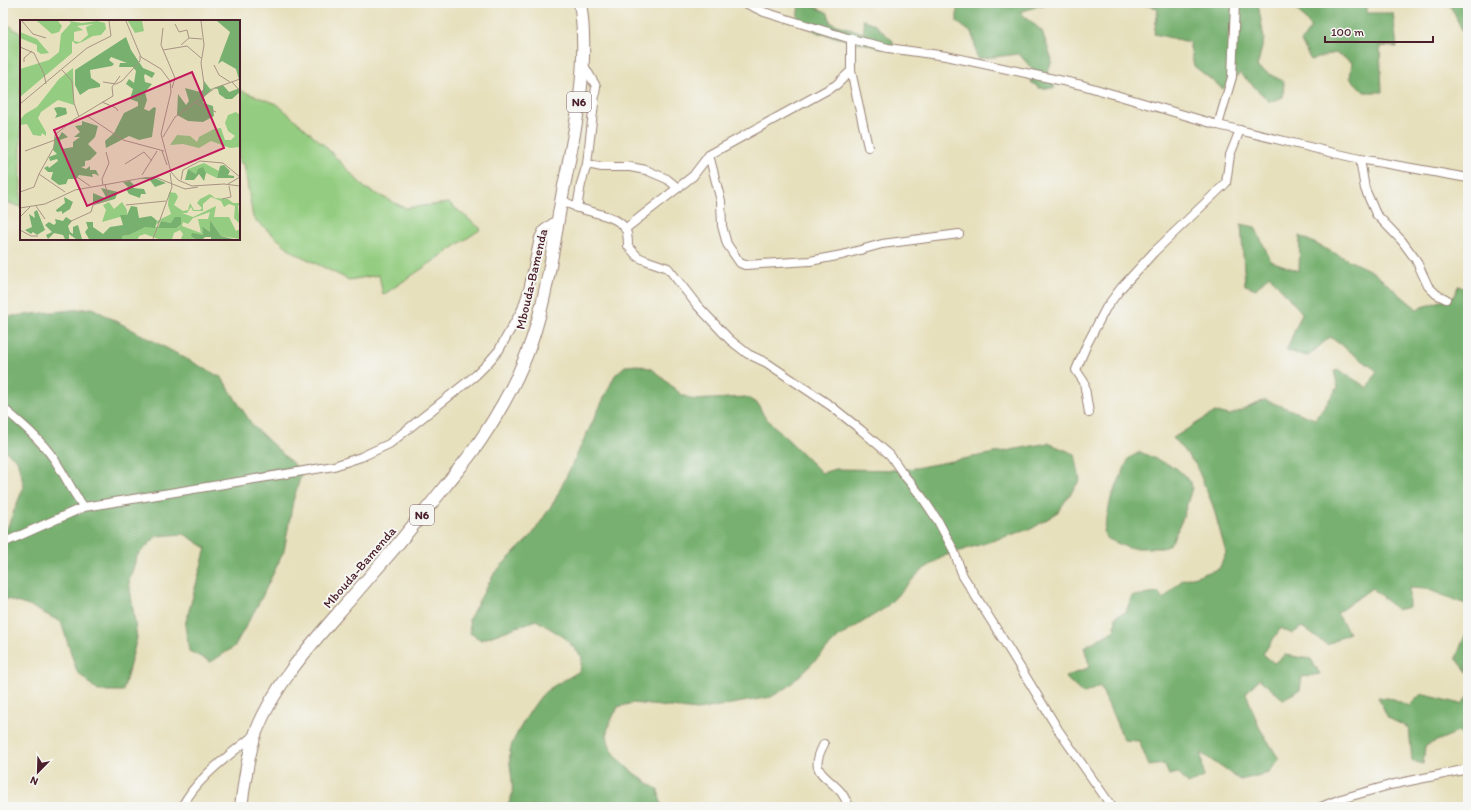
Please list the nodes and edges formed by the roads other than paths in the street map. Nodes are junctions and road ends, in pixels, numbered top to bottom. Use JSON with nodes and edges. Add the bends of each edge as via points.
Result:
{"nodes":[{"id":1,"x":580,"y":3,"type":"edge"},
{"id":2,"x":586,"y":3,"type":"edge"},
{"id":3,"x":745,"y":3,"type":"edge"},
{"id":4,"x":1235,"y":3,"type":"edge"},
{"id":5,"x":583,"y":20,"type":"junction"},
{"id":6,"x":851,"y":39,"type":"junction"},
{"id":7,"x":583,"y":64,"type":"junction"},
{"id":8,"x":851,"y":71,"type":"junction"},
{"id":9,"x":1218,"y":125,"type":"junction"},
{"id":10,"x":1240,"y":130,"type":"junction"},
{"id":11,"x":868,"y":147,"type":"dead end"},
{"id":12,"x":709,"y":155,"type":"junction"},
{"id":13,"x":1360,"y":159,"type":"junction"},
{"id":14,"x":587,"y":164,"type":"junction"},
{"id":15,"x":1468,"y":178,"type":"edge"},
{"id":16,"x":678,"y":188,"type":"junction"},
{"id":17,"x":562,"y":200,"type":"junction"},
{"id":18,"x":577,"y":208,"type":"junction"},
{"id":19,"x":559,"y":218,"type":"junction"},
{"id":20,"x":625,"y":229,"type":"junction"},
{"id":21,"x":959,"y":234,"type":"dead end"},
{"id":22,"x":1446,"y":299,"type":"dead end"},
{"id":23,"x":3,"y":408,"type":"edge"},
{"id":24,"x":1089,"y":414,"type":"dead end"},
{"id":25,"x":84,"y":507,"type":"junction"},
{"id":26,"x":3,"y":543,"type":"edge"},
{"id":27,"x":256,"y":733,"type":"junction"},
{"id":28,"x":824,"y":744,"type":"dead end"},
{"id":29,"x":1468,"y":770,"type":"edge"},
{"id":30,"x":182,"y":807,"type":"edge"},
{"id":31,"x":240,"y":807,"type":"edge"},
{"id":32,"x":850,"y":807,"type":"edge"},
{"id":33,"x":1112,"y":807,"type":"edge"},
{"id":34,"x":1321,"y":807,"type":"edge"}],
"edges":[{"from":1,"to":5,"type":"highway","name":"Mbouda-Bamenda","number":"N6"},
{"from":2,"to":5,"type":"street"},
{"from":3,"to":6,"type":"street","via":[[764,12]]},
{"from":4,"to":9,"type":"street","via":[[1232,77]]},
{"from":5,"to":7,"type":"highway","name":"Mbouda-Bamenda","number":"N6"},
{"from":6,"to":8,"type":"street"},
{"from":6,"to":9,"type":"street","via":[[1082,85]]},
{"from":7,"to":14,"type":"street","via":[[596,86]]},
{"from":7,"to":17,"type":"highway","name":"Mbouda-Bamenda","number":"N6","via":[[577,118]]},
{"from":8,"to":11,"type":"street"},
{"from":8,"to":12,"type":"street","via":[[836,85]]},
{"from":9,"to":10,"type":"street"},
{"from":10,"to":13,"type":"street"},
{"from":10,"to":24,"type":"street","via":[[1230,155],[1226,183],[1154,252],[1106,308],[1076,370],[1084,382]]},
{"from":12,"to":16,"type":"street","via":[[693,176]]},
{"from":12,"to":21,"type":"street","via":[[721,201],[722,226],[727,244],[740,263],[745,265],[810,260],[842,255],[882,244]]},
{"from":13,"to":15,"type":"street"},
{"from":13,"to":22,"type":"street","via":[[1365,189],[1376,214],[1416,260],[1428,286]]},
{"from":14,"to":16,"type":"street","via":[[646,170],[667,179]]},
{"from":14,"to":18,"type":"street"},
{"from":16,"to":20,"type":"street"},
{"from":17,"to":18,"type":"street"},
{"from":17,"to":19,"type":"highway","name":"Mbouda-Bamenda","number":"N6"},
{"from":18,"to":20,"type":"street","via":[[609,217]]},
{"from":19,"to":25,"type":"street","via":[[543,230],[539,238],[522,309],[499,350],[476,375],[389,444],[334,466]]},
{"from":19,"to":27,"type":"highway","name":"Mbouda-Bamenda","number":"N6","via":[[538,321],[523,363],[506,399],[481,440],[433,501],[285,679]]},
{"from":20,"to":33,"type":"street","via":[[628,246],[638,257],[668,268],[697,305],[730,340],[831,406],[890,455],[938,521],[953,549],[963,576],[1059,732]]},
{"from":23,"to":25,"type":"street","via":[[29,430],[54,459],[74,495]]},
{"from":25,"to":26,"type":"street"},
{"from":27,"to":30,"type":"street","via":[[204,777]]},
{"from":27,"to":31,"type":"highway","name":"Mbouda-Bamenda","number":"N6"},
{"from":28,"to":32,"type":"street","via":[[819,753],[818,766],[823,776],[841,792]]},
{"from":29,"to":34,"type":"street","via":[[1390,785]]}]}
